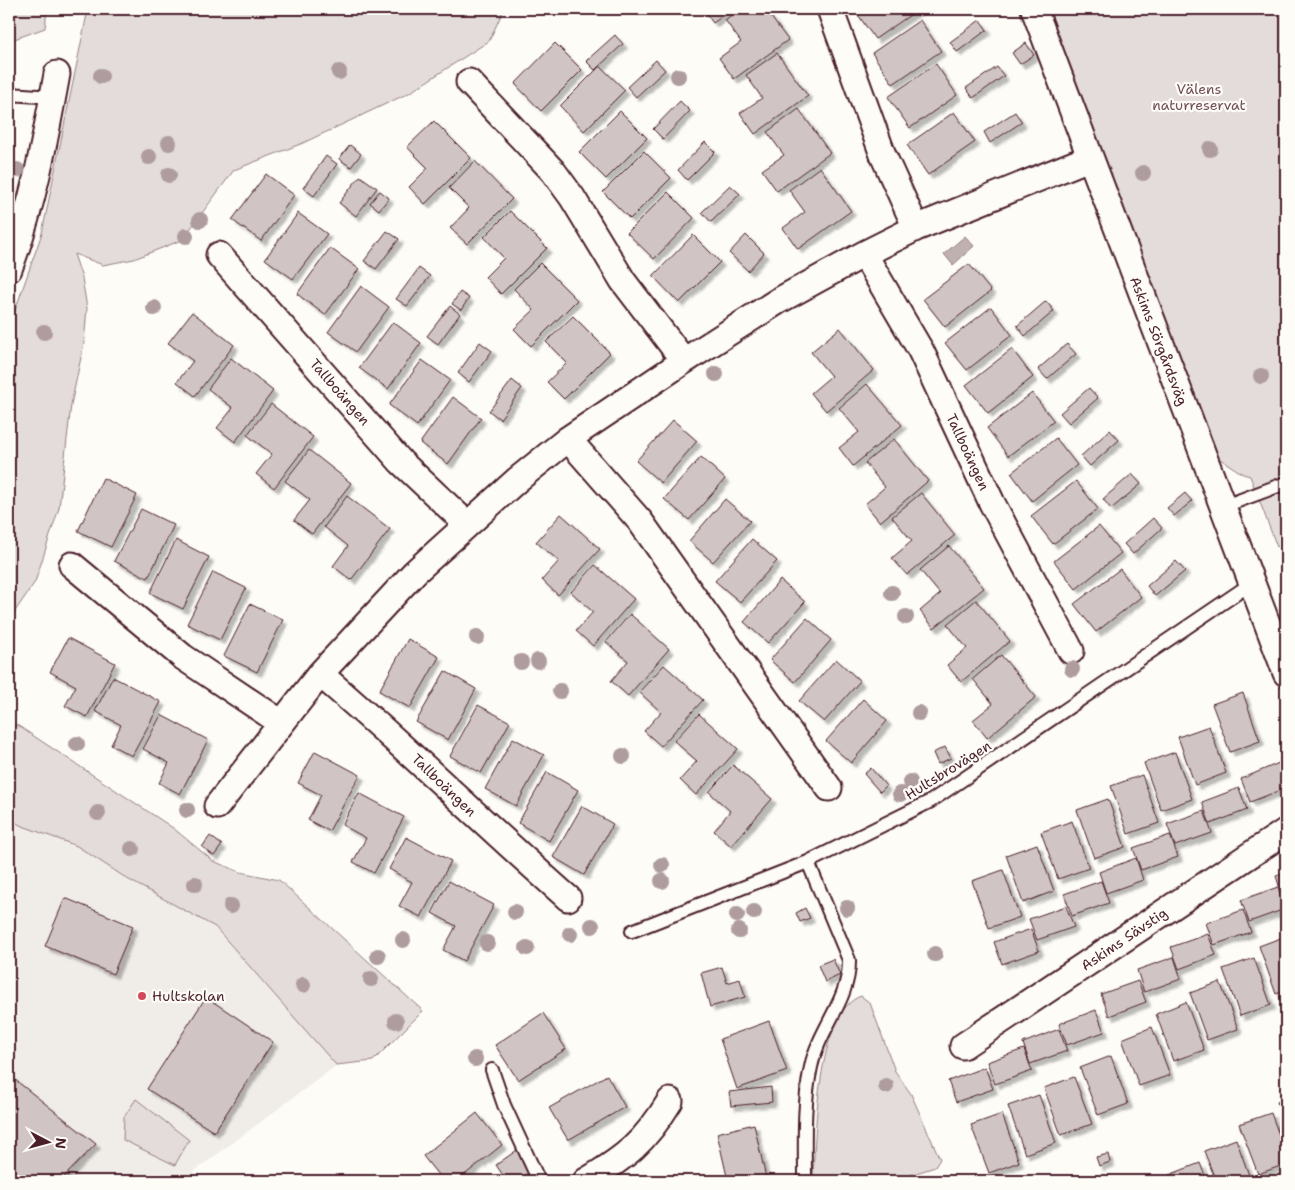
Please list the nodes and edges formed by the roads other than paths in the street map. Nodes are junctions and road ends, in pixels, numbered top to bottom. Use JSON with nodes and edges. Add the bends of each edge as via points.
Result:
{"nodes":[{"id":1,"x":830,"y":9,"type":"edge"},
{"id":2,"x":1034,"y":9,"type":"edge"},
{"id":3,"x":469,"y":82,"type":"dead end"},
{"id":4,"x":55,"y":86,"type":"joint"},
{"id":5,"x":9,"y":94,"type":"edge"},
{"id":6,"x":1089,"y":158,"type":"junction"},
{"id":7,"x":916,"y":228,"type":"junction"},
{"id":8,"x":864,"y":254,"type":"junction"},
{"id":9,"x":219,"y":255,"type":"dead end"},
{"id":10,"x":9,"y":269,"type":"edge"},
{"id":11,"x":684,"y":360,"type":"junction"},
{"id":12,"x":568,"y":439,"type":"junction"},
{"id":13,"x":1286,"y":483,"type":"edge"},
{"id":14,"x":1222,"y":507,"type":"junction"},
{"id":15,"x":467,"y":524,"type":"junction"},
{"id":16,"x":72,"y":565,"type":"dead end"},
{"id":17,"x":1252,"y":583,"type":"junction"},
{"id":18,"x":1071,"y":650,"type":"dead end"},
{"id":19,"x":1286,"y":672,"type":"edge"},
{"id":20,"x":320,"y":674,"type":"junction"},
{"id":21,"x":280,"y":722,"type":"junction"},
{"id":22,"x":829,"y":788,"type":"dead end"},
{"id":23,"x":216,"y":806,"type":"dead end"},
{"id":24,"x":1286,"y":831,"type":"edge"},
{"id":25,"x":808,"y":862,"type":"junction"},
{"id":26,"x":568,"y":898,"type":"dead end"},
{"id":27,"x":632,"y":931,"type":"dead end"},
{"id":28,"x":963,"y":1046,"type":"dead end"},
{"id":29,"x":492,"y":1070,"type":"dead end"},
{"id":30,"x":670,"y":1101,"type":"dead end"},
{"id":31,"x":539,"y":1181,"type":"edge"},
{"id":32,"x":586,"y":1181,"type":"edge"},
{"id":33,"x":804,"y":1181,"type":"edge"}],
"edges":[{"from":1,"to":7,"type":"street","via":[[883,155]]},
{"from":2,"to":6,"type":"street","name":"Askims Sörgårdsväg"},
{"from":3,"to":11,"type":"street","via":[[553,171],[623,281]]},
{"from":4,"to":5,"type":"lane"},
{"from":4,"to":10,"type":"street","via":[[21,239]]},
{"from":6,"to":7,"type":"street"},
{"from":6,"to":14,"type":"street","name":"Askims Sörgårdsväg"},
{"from":7,"to":8,"type":"street"},
{"from":8,"to":11,"type":"street","via":[[778,301]]},
{"from":8,"to":18,"type":"street","name":"Tallboängen","via":[[920,352],[992,503]]},
{"from":9,"to":15,"type":"street","name":"Tallboängen","via":[[401,462]]},
{"from":11,"to":12,"type":"street"},
{"from":12,"to":15,"type":"street"},
{"from":12,"to":22,"type":"street","via":[[640,521]]},
{"from":13,"to":14,"type":"lane"},
{"from":14,"to":17,"type":"street","name":"Askims Sörgårdsväg"},
{"from":15,"to":20,"type":"street","via":[[416,572]]},
{"from":16,"to":21,"type":"street","via":[[184,657]]},
{"from":17,"to":19,"type":"street","name":"Askims Sörgårdsväg"},
{"from":17,"to":25,"type":"lane","name":"Hultsbrovägen","via":[[931,801]]},
{"from":20,"to":21,"type":"street"},
{"from":20,"to":26,"type":"street","name":"Tallboängen"},
{"from":21,"to":23,"type":"street"},
{"from":24,"to":28,"type":"street","name":"Askims Sävstig"},
{"from":25,"to":27,"type":"lane","name":"Hultsbrovägen"},
{"from":25,"to":33,"type":"lane","via":[[849,960],[850,976],[842,1000],[821,1036],[811,1066]]},
{"from":29,"to":31,"type":"lane","via":[[504,1105]]},
{"from":30,"to":32,"type":"street","via":[[639,1145]]}]}
